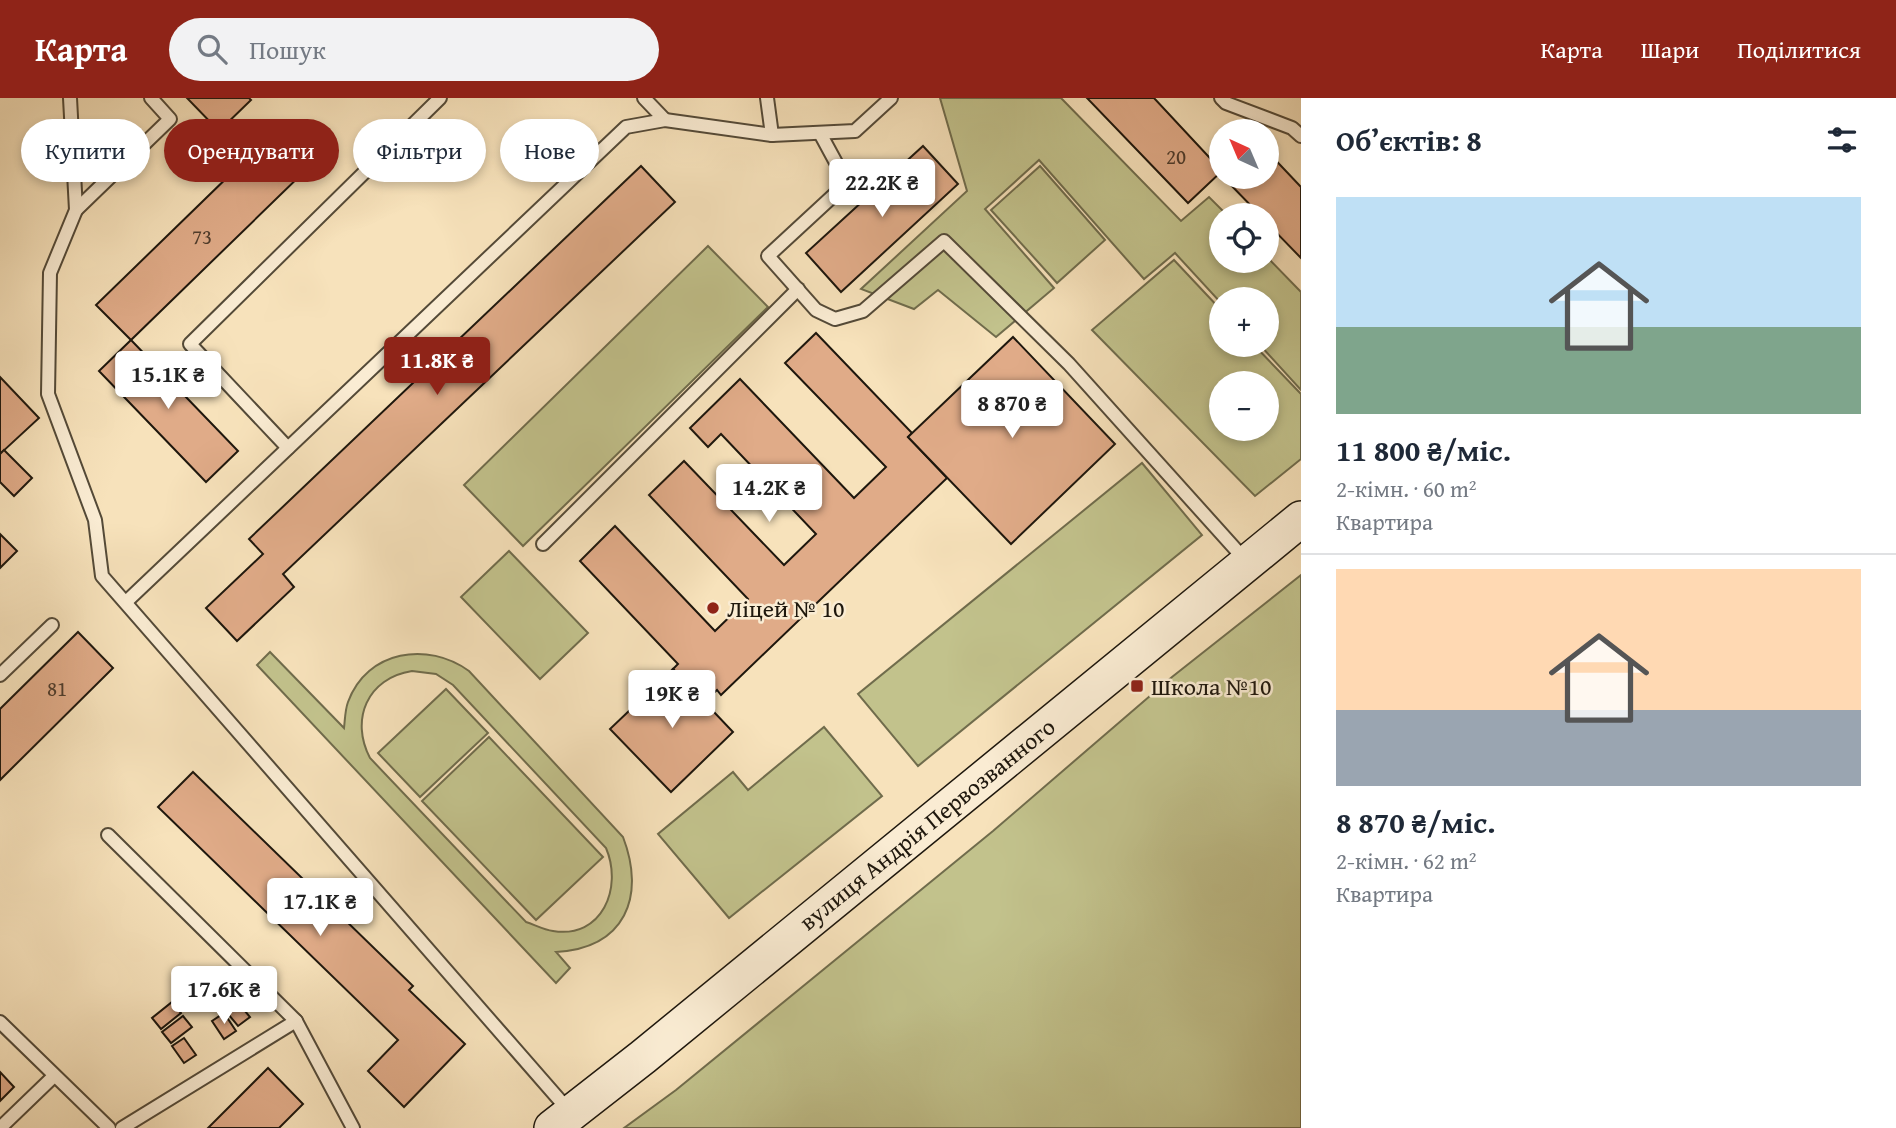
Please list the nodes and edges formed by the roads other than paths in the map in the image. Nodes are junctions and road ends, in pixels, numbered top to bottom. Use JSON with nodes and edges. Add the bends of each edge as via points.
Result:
{"nodes":[{"id":1,"x":70,"y":98,"type":"edge"},
{"id":2,"x":151,"y":98,"type":"edge"},
{"id":3,"x":440,"y":98,"type":"edge"},
{"id":4,"x":644,"y":98,"type":"edge"},
{"id":5,"x":767,"y":98,"type":"edge"},
{"id":6,"x":891,"y":98,"type":"edge"},
{"id":7,"x":1221,"y":98,"type":"edge"},
{"id":8,"x":665,"y":120,"type":"junction"},
{"id":9,"x":772,"y":135,"type":"junction"},
{"id":10,"x":821,"y":135,"type":"junction"},
{"id":11,"x":1301,"y":136,"type":"edge"},
{"id":12,"x":76,"y":210,"type":"junction"},
{"id":13,"x":798,"y":289,"type":"junction"},
{"id":14,"x":288,"y":448,"type":"junction"},
{"id":15,"x":1301,"y":519,"type":"edge"},
{"id":16,"x":544,"y":544,"type":"dead end"},
{"id":17,"x":1247,"y":562,"type":"junction"},
{"id":18,"x":126,"y":602,"type":"junction"},
{"id":19,"x":52,"y":625,"type":"dead end"},
{"id":20,"x":0,"y":675,"type":"edge"},
{"id":21,"x":108,"y":835,"type":"dead end"},
{"id":22,"x":296,"y":1021,"type":"junction"},
{"id":23,"x":0,"y":1022,"type":"edge"},
{"id":24,"x":54,"y":1076,"type":"junction"},
{"id":25,"x":562,"y":1121,"type":"edge"},
{"id":26,"x":0,"y":1128,"type":"edge"},
{"id":27,"x":109,"y":1128,"type":"edge"},
{"id":28,"x":122,"y":1128,"type":"edge"},
{"id":29,"x":353,"y":1128,"type":"edge"}],
"edges":[{"from":1,"to":12,"type":"lane"},
{"from":2,"to":12,"type":"lane","via":[[170,119]]},
{"from":3,"to":14,"type":"lane","via":[[190,344]]},
{"from":4,"to":8,"type":"lane"},
{"from":5,"to":9,"type":"lane"},
{"from":6,"to":10,"type":"lane","via":[[855,131]]},
{"from":7,"to":11,"type":"lane"},
{"from":8,"to":9,"type":"lane"},
{"from":8,"to":14,"type":"lane","via":[[625,127]]},
{"from":9,"to":10,"type":"lane"},
{"from":10,"to":13,"type":"lane","via":[[847,183],[768,256]]},
{"from":12,"to":18,"type":"lane","via":[[50,274],[48,394],[95,520],[102,576]]},
{"from":13,"to":16,"type":"lane"},
{"from":13,"to":17,"type":"lane","via":[[816,310],[835,319],[863,311],[944,241],[1069,364]]},
{"from":14,"to":18,"type":"lane"},
{"from":15,"to":17,"type":"street","name":"вулиця Андрія Первозванного"},
{"from":17,"to":25,"type":"street","name":"вулиця Андрія Первозванного"},
{"from":18,"to":25,"type":"lane"},
{"from":19,"to":20,"type":"lane"},
{"from":21,"to":22,"type":"lane"},
{"from":22,"to":28,"type":"lane"},
{"from":22,"to":29,"type":"lane"},
{"from":23,"to":24,"type":"lane"},
{"from":24,"to":26,"type":"lane"},
{"from":24,"to":27,"type":"lane"}]}
